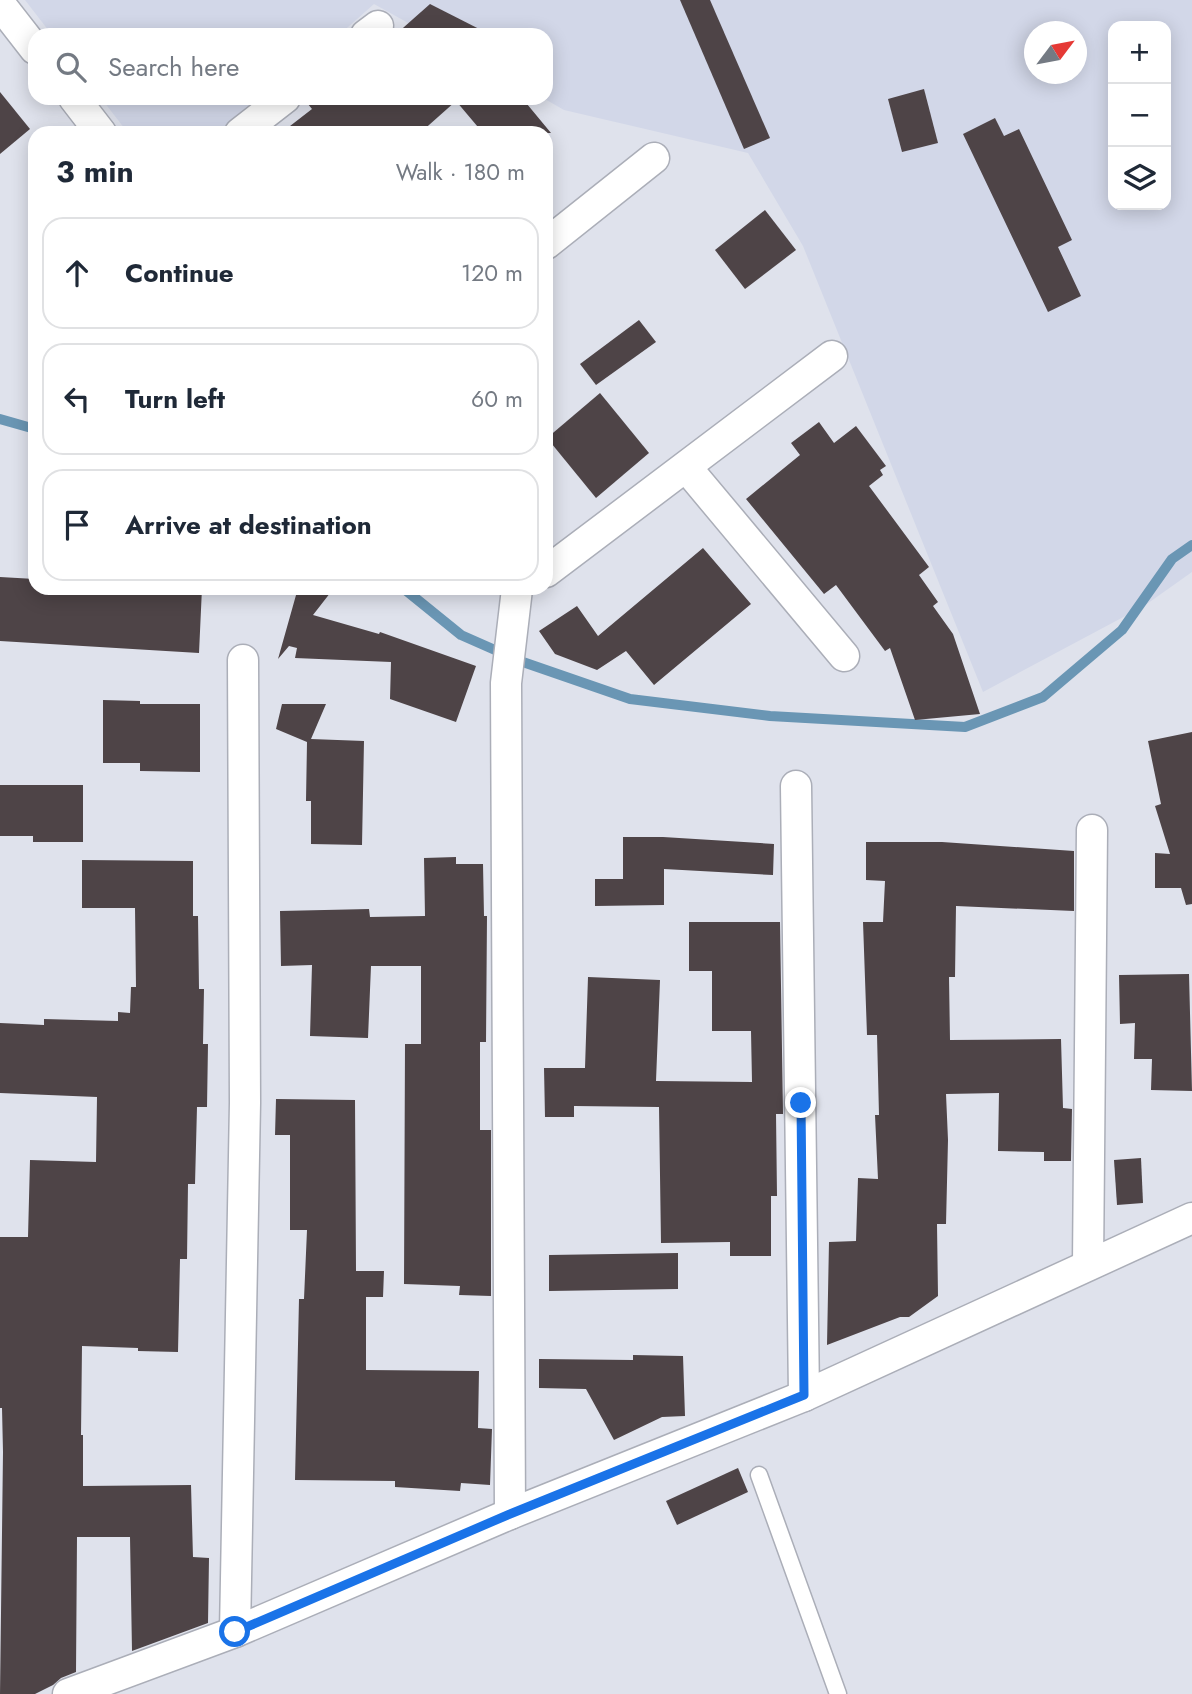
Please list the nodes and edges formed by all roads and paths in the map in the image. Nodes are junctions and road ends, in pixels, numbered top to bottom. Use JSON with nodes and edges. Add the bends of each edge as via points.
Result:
{"nodes":[{"id":1,"x":0,"y":4,"type":"edge"},
{"id":2,"x":28,"y":40,"type":"edge"},
{"id":3,"x":79,"y":105,"type":"edge"},
{"id":4,"x":276,"y":105,"type":"edge"},
{"id":5,"x":96,"y":126,"type":"edge"},
{"id":6,"x":249,"y":126,"type":"edge"},
{"id":7,"x":654,"y":158,"type":"dead end"},
{"id":8,"x":553,"y":238,"type":"edge"},
{"id":9,"x":832,"y":356,"type":"dead end"},
{"id":10,"x":686,"y":467,"type":"junction"},
{"id":11,"x":553,"y":567,"type":"edge"},
{"id":12,"x":516,"y":595,"type":"edge"},
{"id":13,"x":844,"y":656,"type":"dead end"},
{"id":14,"x":243,"y":660,"type":"dead end"},
{"id":15,"x":796,"y":786,"type":"dead end"},
{"id":16,"x":1092,"y":830,"type":"dead end"},
{"id":17,"x":1192,"y":1218,"type":"edge"},
{"id":18,"x":1088,"y":1265,"type":"junction"},
{"id":19,"x":804,"y":1395,"type":"junction"},
{"id":20,"x":760,"y":1475,"type":"dead end"},
{"id":21,"x":510,"y":1514,"type":"junction"},
{"id":22,"x":235,"y":1632,"type":"junction"},
{"id":23,"x":68,"y":1694,"type":"edge"},
{"id":24,"x":838,"y":1694,"type":"edge"}],
"edges":[{"from":1,"to":2,"type":"street"},
{"from":3,"to":5,"type":"street"},
{"from":4,"to":6,"type":"street"},
{"from":7,"to":8,"type":"street"},
{"from":9,"to":10,"type":"street"},
{"from":10,"to":11,"type":"street"},
{"from":10,"to":13,"type":"street"},
{"from":12,"to":21,"type":"street","via":[[506,683]]},
{"from":14,"to":22,"type":"street","via":[[245,1103]]},
{"from":15,"to":19,"type":"street"},
{"from":16,"to":18,"type":"street"},
{"from":17,"to":18,"type":"street"},
{"from":18,"to":19,"type":"street"},
{"from":19,"to":21,"type":"street"},
{"from":20,"to":24,"type":"lane"},
{"from":21,"to":22,"type":"street"},
{"from":22,"to":23,"type":"street"}]}
